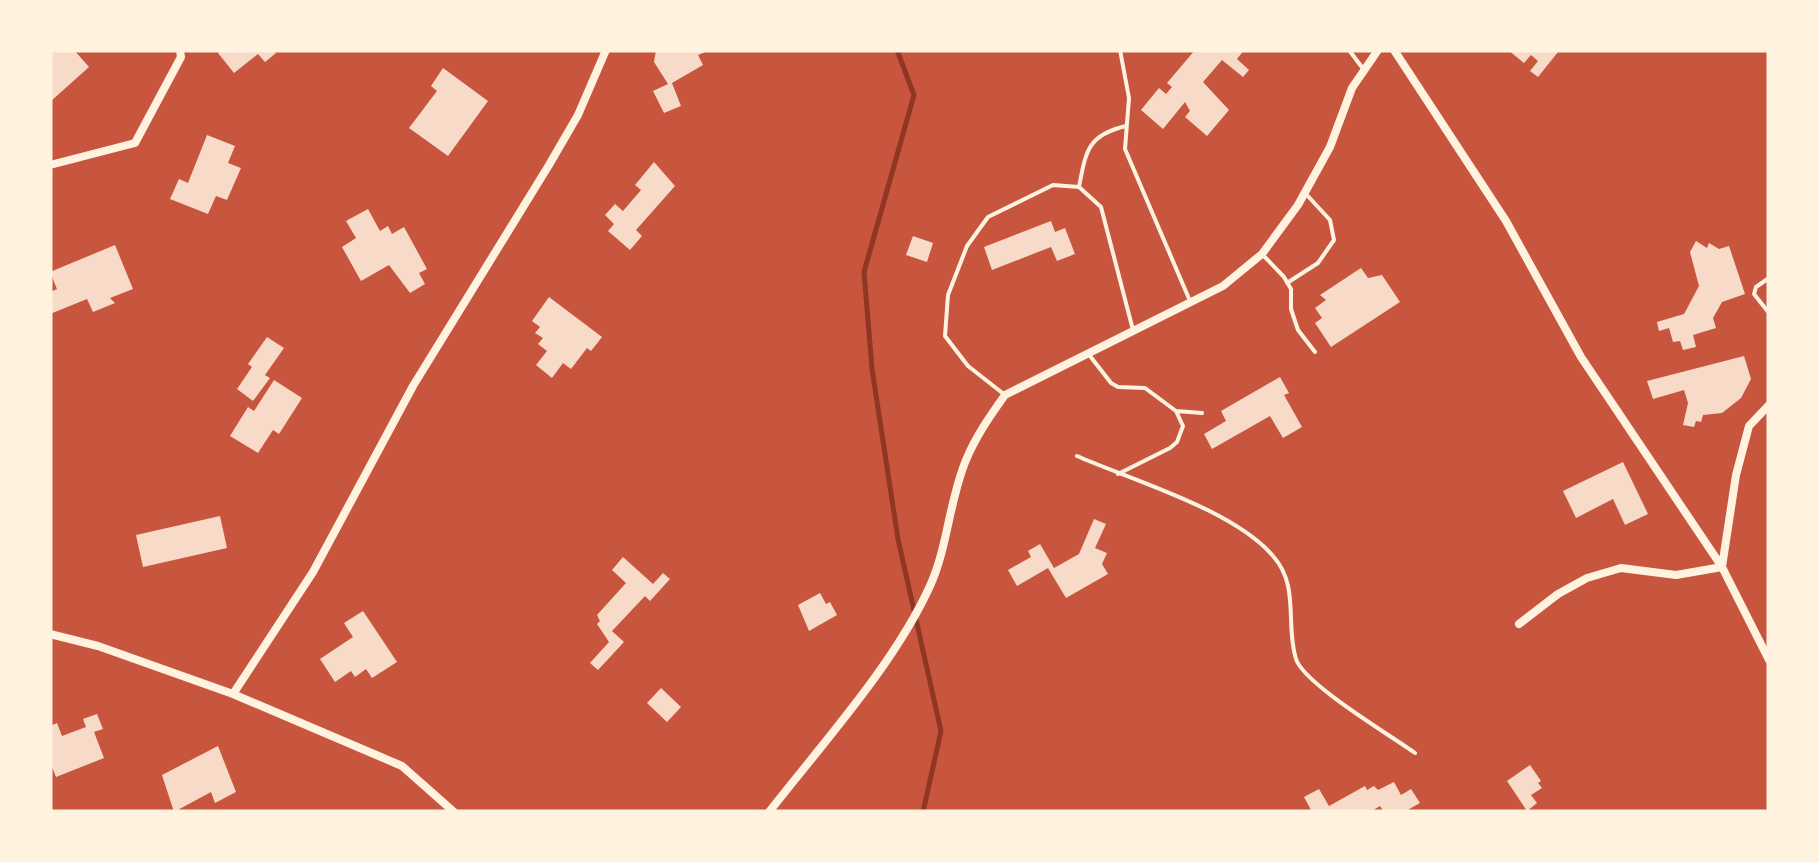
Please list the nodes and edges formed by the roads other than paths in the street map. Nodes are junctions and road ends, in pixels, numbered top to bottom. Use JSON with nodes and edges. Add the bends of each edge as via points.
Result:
{"nodes":[{"id":1,"x":180,"y":50,"type":"edge"},
{"id":2,"x":606,"y":50,"type":"edge"},
{"id":3,"x":1120,"y":50,"type":"edge"},
{"id":4,"x":1349,"y":50,"type":"edge"},
{"id":5,"x":1378,"y":50,"type":"edge"},
{"id":6,"x":1394,"y":50,"type":"edge"},
{"id":7,"x":1364,"y":71,"type":"junction"},
{"id":8,"x":1128,"y":126,"type":"junction"},
{"id":9,"x":50,"y":166,"type":"edge"},
{"id":10,"x":1079,"y":187,"type":"junction"},
{"id":11,"x":1304,"y":193,"type":"junction"},
{"id":12,"x":1262,"y":254,"type":"junction"},
{"id":13,"x":1769,"y":278,"type":"edge"},
{"id":14,"x":1288,"y":283,"type":"junction"},
{"id":15,"x":1190,"y":302,"type":"junction"},
{"id":16,"x":1769,"y":313,"type":"edge"},
{"id":17,"x":1133,"y":330,"type":"junction"},
{"id":18,"x":1087,"y":352,"type":"junction"},
{"id":19,"x":1315,"y":352,"type":"dead end"},
{"id":20,"x":1006,"y":395,"type":"junction"},
{"id":21,"x":1769,"y":405,"type":"edge"},
{"id":22,"x":1176,"y":412,"type":"junction"},
{"id":23,"x":1202,"y":413,"type":"dead end"},
{"id":24,"x":1077,"y":456,"type":"dead end"},
{"id":25,"x":1118,"y":474,"type":"junction"},
{"id":26,"x":1722,"y":568,"type":"junction"},
{"id":27,"x":1519,"y":624,"type":"dead end"},
{"id":28,"x":50,"y":634,"type":"edge"},
{"id":29,"x":1769,"y":660,"type":"edge"},
{"id":30,"x":233,"y":694,"type":"junction"},
{"id":31,"x":1415,"y":753,"type":"dead end"},
{"id":32,"x":454,"y":812,"type":"edge"},
{"id":33,"x":769,"y":812,"type":"edge"}],
"edges":[{"from":1,"to":9,"type":"street","via":[[136,143]]},
{"from":2,"to":30,"type":"street","via":[[550,165],[400,410],[321,559]]},
{"from":3,"to":8,"type":"lane"},
{"from":4,"to":7,"type":"lane"},
{"from":5,"to":7,"type":"street"},
{"from":6,"to":26,"type":"street","via":[[1506,221],[1581,357]]},
{"from":7,"to":11,"type":"street"},
{"from":8,"to":10,"type":"lane","via":[[1102,132]]},
{"from":8,"to":15,"type":"lane","via":[[1124,149]]},
{"from":10,"to":17,"type":"lane","via":[[1101,208]]},
{"from":10,"to":20,"type":"lane","via":[[1053,185],[988,218],[967,246],[948,294],[946,336],[968,366]]},
{"from":11,"to":12,"type":"street"},
{"from":11,"to":14,"type":"lane","via":[[1330,220],[1334,240],[1318,262]]},
{"from":12,"to":14,"type":"lane"},
{"from":12,"to":15,"type":"street"},
{"from":13,"to":16,"type":"lane","via":[[1754,294]]},
{"from":14,"to":19,"type":"lane","via":[[1298,330]]},
{"from":15,"to":17,"type":"street"},
{"from":17,"to":18,"type":"street"},
{"from":18,"to":20,"type":"street"},
{"from":18,"to":22,"type":"lane","via":[[1111,383],[1145,388]]},
{"from":20,"to":33,"type":"street","via":[[964,464],[930,586],[869,682]]},
{"from":21,"to":26,"type":"street","via":[[1749,426]]},
{"from":22,"to":23,"type":"lane"},
{"from":22,"to":25,"type":"lane","via":[[1183,426],[1178,442]]},
{"from":24,"to":25,"type":"lane"},
{"from":25,"to":31,"type":"lane","via":[[1220,516],[1258,540],[1286,575],[1296,659],[1309,678]]},
{"from":26,"to":27,"type":"street","via":[[1676,575],[1621,568],[1587,578]]},
{"from":26,"to":29,"type":"street"},
{"from":28,"to":30,"type":"street"},
{"from":30,"to":32,"type":"street","via":[[402,766]]}]}
